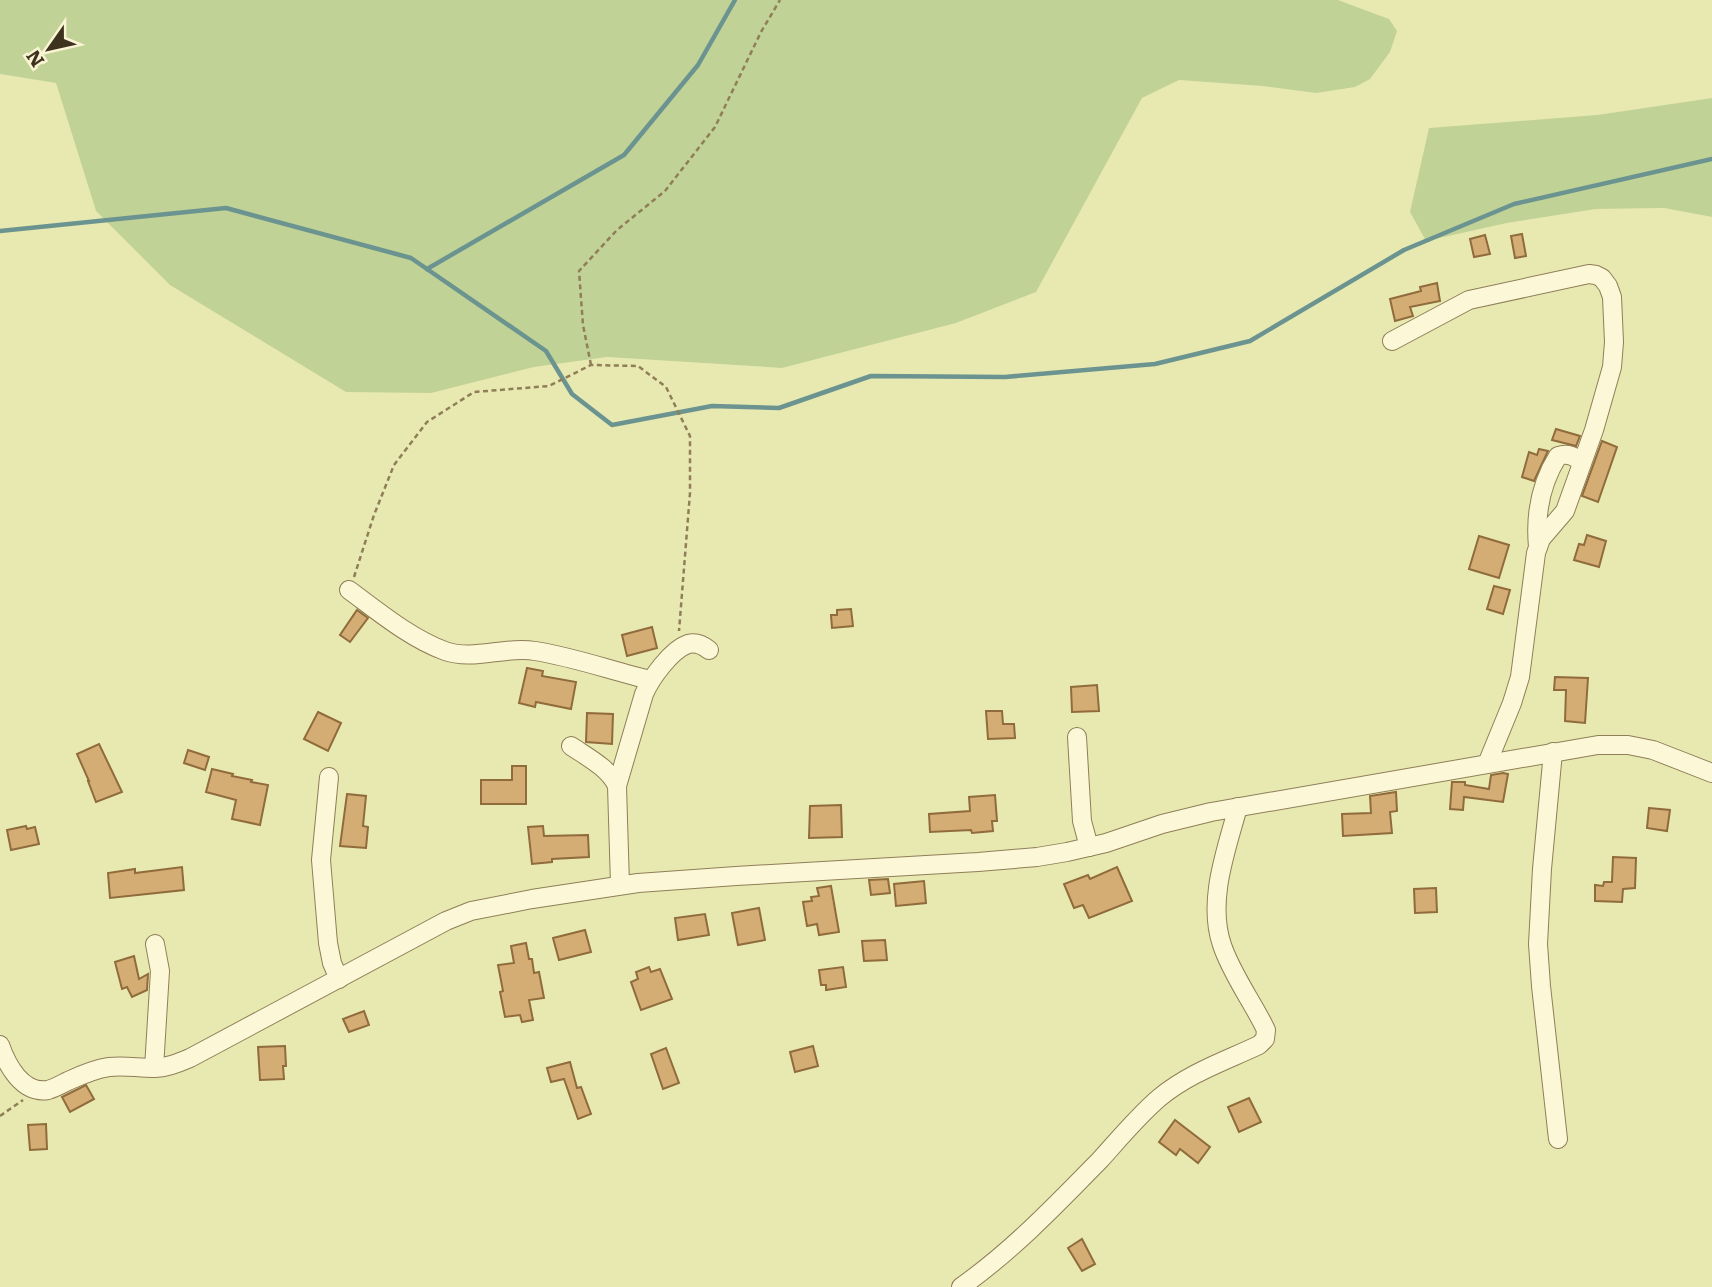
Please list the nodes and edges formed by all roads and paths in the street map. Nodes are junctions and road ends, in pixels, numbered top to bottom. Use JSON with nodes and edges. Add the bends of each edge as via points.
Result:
{"nodes":[{"id":1,"x":780,"y":0,"type":"edge"},
{"id":2,"x":1392,"y":341,"type":"dead end"},
{"id":3,"x":591,"y":365,"type":"junction"},
{"id":4,"x":1582,"y":462,"type":"junction"},
{"id":5,"x":1538,"y":547,"type":"junction"},
{"id":6,"x":349,"y":590,"type":"joint"},
{"id":7,"x":677,"y":650,"type":"junction"},
{"id":8,"x":709,"y":650,"type":"dead end"},
{"id":9,"x":650,"y":680,"type":"junction"},
{"id":10,"x":1077,"y":737,"type":"dead end"},
{"id":11,"x":572,"y":746,"type":"dead end"},
{"id":12,"x":1553,"y":752,"type":"junction"},
{"id":13,"x":1487,"y":764,"type":"junction"},
{"id":14,"x":1712,"y":773,"type":"edge"},
{"id":15,"x":329,"y":777,"type":"dead end"},
{"id":16,"x":617,"y":786,"type":"junction"},
{"id":17,"x":1238,"y":807,"type":"junction"},
{"id":18,"x":1089,"y":847,"type":"junction"},
{"id":19,"x":620,"y":885,"type":"junction"},
{"id":20,"x":155,"y":944,"type":"dead end"},
{"id":21,"x":339,"y":979,"type":"junction"},
{"id":22,"x":0,"y":1045,"type":"edge"},
{"id":23,"x":154,"y":1068,"type":"junction"},
{"id":24,"x":35,"y":1088,"type":"junction"},
{"id":25,"x":0,"y":1116,"type":"edge"},
{"id":26,"x":1558,"y":1139,"type":"dead end"},
{"id":27,"x":961,"y":1287,"type":"edge"}],
"edges":[{"from":1,"to":3,"type":"path","via":[[715,127],[666,191],[617,230],[579,271]]},
{"from":2,"to":4,"type":"street","via":[[1469,300],[1589,274],[1602,278],[1612,297],[1612,367]]},
{"from":3,"to":6,"type":"path","via":[[549,386],[474,392],[427,422],[394,465]]},
{"from":3,"to":7,"type":"path","via":[[638,366],[666,387],[690,436]]},
{"from":4,"to":5,"type":"street","via":[[1565,511]]},
{"from":4,"to":5,"type":"street","via":[[1565,454],[1552,466],[1537,520]]},
{"from":5,"to":13,"type":"street","via":[[1520,677]]},
{"from":6,"to":9,"type":"street","via":[[445,651],[535,651]]},
{"from":7,"to":8,"type":"street","via":[[690,643]]},
{"from":7,"to":9,"type":"street"},
{"from":9,"to":16,"type":"street"},
{"from":10,"to":18,"type":"street","via":[[1082,821]]},
{"from":11,"to":16,"type":"street"},
{"from":12,"to":13,"type":"street"},
{"from":12,"to":14,"type":"street","via":[[1628,745]]},
{"from":12,"to":26,"type":"street","via":[[1538,944]]},
{"from":13,"to":17,"type":"street"},
{"from":15,"to":21,"type":"street","via":[[321,860],[328,943]]},
{"from":16,"to":19,"type":"street"},
{"from":17,"to":18,"type":"street"},
{"from":17,"to":27,"type":"street","via":[[1216,900],[1217,927],[1222,947],[1266,1030],[1265,1039],[1161,1096],[1016,1244]]},
{"from":18,"to":19,"type":"street","via":[[978,862]]},
{"from":19,"to":21,"type":"street","via":[[460,914]]},
{"from":20,"to":23,"type":"street","via":[[160,971]]},
{"from":21,"to":23,"type":"street","via":[[190,1058]]},
{"from":22,"to":24,"type":"street","via":[[16,1076]]},
{"from":23,"to":24,"type":"street","via":[[103,1068],[47,1090]]},
{"from":24,"to":25,"type":"path"}]}
